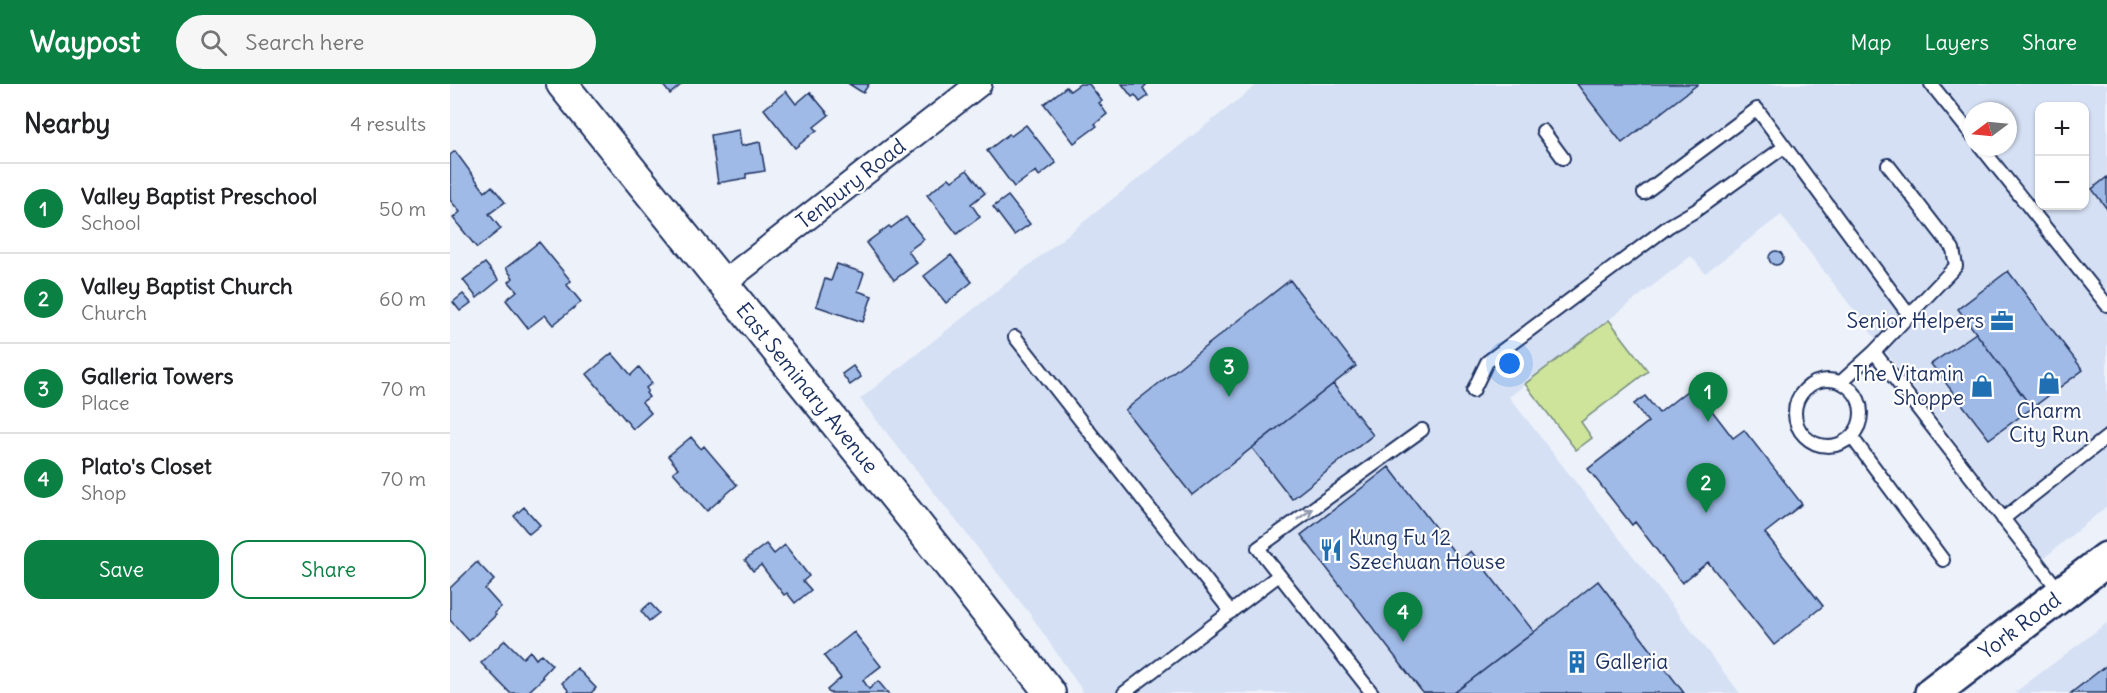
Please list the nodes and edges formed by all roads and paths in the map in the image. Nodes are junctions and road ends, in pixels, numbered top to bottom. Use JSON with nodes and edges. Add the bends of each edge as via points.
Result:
{"nodes":[{"id":1,"x":562,"y":84,"type":"edge"},
{"id":2,"x":979,"y":84,"type":"edge"},
{"id":3,"x":1937,"y":86,"type":"edge"},
{"id":4,"x":1963,"y":122,"type":"edge"},
{"id":5,"x":1543,"y":131,"type":"dead end"},
{"id":6,"x":1784,"y":147,"type":"junction"},
{"id":7,"x":1988,"y":156,"type":"edge"},
{"id":8,"x":1563,"y":158,"type":"dead end"},
{"id":9,"x":1888,"y":165,"type":"dead end"},
{"id":10,"x":1644,"y":193,"type":"dead end"},
{"id":11,"x":722,"y":284,"type":"junction"},
{"id":12,"x":2107,"y":305,"type":"edge"},
{"id":13,"x":1909,"y":315,"type":"junction"},
{"id":14,"x":1015,"y":337,"type":"dead end"},
{"id":15,"x":1874,"y":352,"type":"junction"},
{"id":16,"x":1841,"y":382,"type":"junction"},
{"id":17,"x":1473,"y":391,"type":"dead end"},
{"id":18,"x":1422,"y":430,"type":"dead end"},
{"id":19,"x":1851,"y":436,"type":"junction"},
{"id":20,"x":2107,"y":437,"type":"edge"},
{"id":21,"x":2003,"y":519,"type":"junction"},
{"id":22,"x":2107,"y":559,"type":"edge"},
{"id":23,"x":1943,"y":560,"type":"dead end"},
{"id":24,"x":1279,"y":575,"type":"junction"},
{"id":25,"x":2061,"y":594,"type":"junction"},
{"id":26,"x":1231,"y":612,"type":"junction"},
{"id":27,"x":1050,"y":693,"type":"edge"},
{"id":28,"x":1124,"y":693,"type":"edge"},
{"id":29,"x":1372,"y":693,"type":"edge"},
{"id":30,"x":1932,"y":693,"type":"edge"}],
"edges":[{"from":1,"to":11,"type":"street","name":"East Seminary Avenue"},
{"from":2,"to":11,"type":"street","name":"Tenbury Road"},
{"from":3,"to":4,"type":"lane"},
{"from":5,"to":8,"type":"lane"},
{"from":6,"to":10,"type":"lane","via":[[1757,109]]},
{"from":6,"to":13,"type":"lane"},
{"from":6,"to":17,"type":"lane","via":[[1669,226],[1487,362]]},
{"from":7,"to":12,"type":"lane"},
{"from":9,"to":13,"type":"lane","via":[[1953,249],[1956,266]]},
{"from":11,"to":27,"type":"street","name":"East Seminary Avenue"},
{"from":13,"to":15,"type":"lane"},
{"from":14,"to":26,"type":"lane"},
{"from":15,"to":16,"type":"lane"},
{"from":15,"to":21,"type":"lane"},
{"from":16,"to":19,"type":"lane","via":[[1850,388],[1860,407],[1857,428]]},
{"from":16,"to":19,"type":"lane","via":[[1821,380],[1803,390],[1795,418],[1805,436],[1822,445],[1843,442]]},
{"from":24,"to":18,"type":"lane","one_way":true,"via":[[1258,548]]},
{"from":19,"to":23,"type":"lane"},
{"from":20,"to":21,"type":"lane"},
{"from":21,"to":25,"type":"lane"},
{"from":22,"to":25,"type":"main road","name":"York Road"},
{"from":24,"to":26,"type":"lane"},
{"from":24,"to":29,"type":"lane"},
{"from":25,"to":30,"type":"main road","name":"York Road"},
{"from":26,"to":28,"type":"lane"}]}
